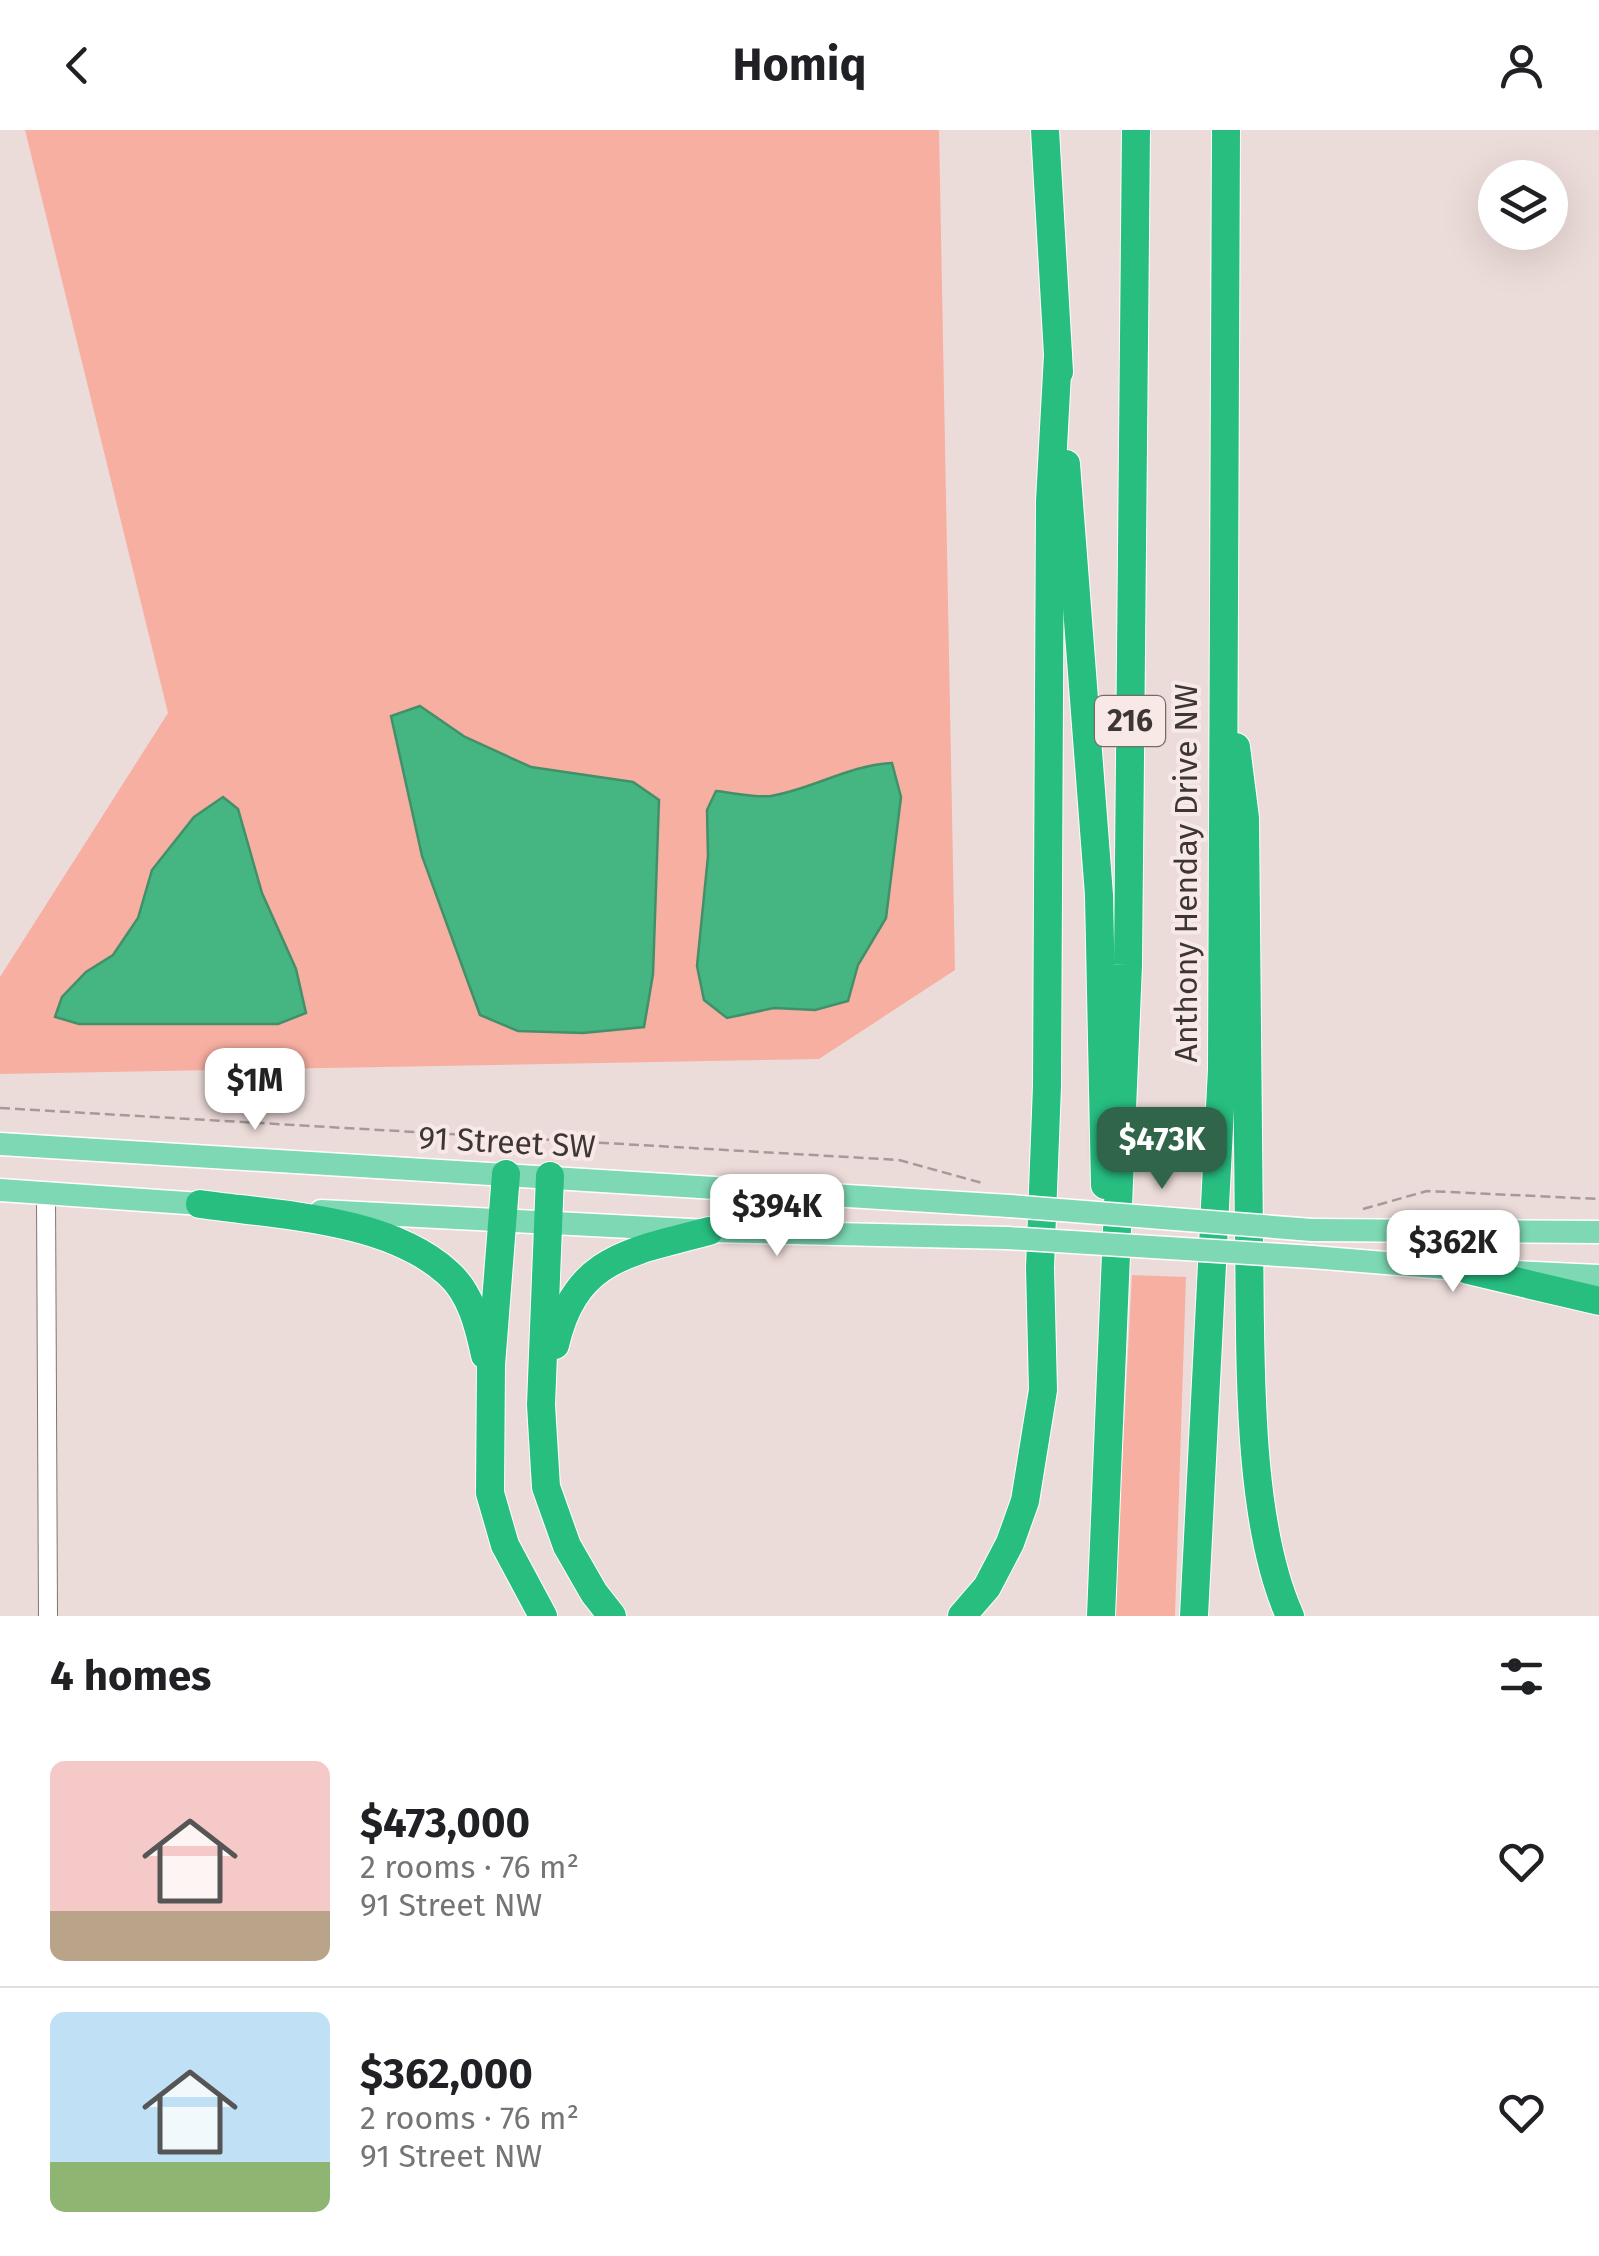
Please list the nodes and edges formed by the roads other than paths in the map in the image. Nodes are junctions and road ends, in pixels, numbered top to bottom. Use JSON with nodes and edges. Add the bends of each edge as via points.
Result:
{"nodes":[{"id":1,"x":1045,"y":130,"type":"edge"},
{"id":2,"x":1136,"y":130,"type":"edge"},
{"id":3,"x":1226,"y":130,"type":"edge"},
{"id":4,"x":1058,"y":355,"type":"junction"},
{"id":5,"x":1221,"y":637,"type":"junction"},
{"id":6,"x":0,"y":1144,"type":"edge"},
{"id":7,"x":506,"y":1174,"type":"junction"},
{"id":8,"x":550,"y":1176,"type":"junction"},
{"id":9,"x":0,"y":1190,"type":"edge"},
{"id":10,"x":46,"y":1192,"type":"junction"},
{"id":11,"x":200,"y":1204,"type":"junction"},
{"id":12,"x":505,"y":1220,"type":"junction"},
{"id":13,"x":549,"y":1222,"type":"junction"},
{"id":14,"x":709,"y":1231,"type":"junction"},
{"id":15,"x":1599,"y":1232,"type":"edge"},
{"id":16,"x":1468,"y":1270,"type":"junction"},
{"id":17,"x":1599,"y":1276,"type":"edge"},
{"id":18,"x":1599,"y":1301,"type":"edge"},
{"id":19,"x":1116,"y":1311,"type":"junction"},
{"id":20,"x":542,"y":1406,"type":"junction"},
{"id":21,"x":492,"y":1424,"type":"junction"},
{"id":22,"x":48,"y":1616,"type":"edge"},
{"id":23,"x":544,"y":1616,"type":"edge"},
{"id":24,"x":612,"y":1616,"type":"edge"},
{"id":25,"x":962,"y":1616,"type":"edge"},
{"id":26,"x":1101,"y":1616,"type":"edge"},
{"id":27,"x":1194,"y":1616,"type":"edge"},
{"id":28,"x":1290,"y":1616,"type":"edge"}],
"edges":[{"from":1,"to":4,"type":"highway"},
{"from":2,"to":19,"type":"highway","name":"Anthony Henday Drive NW","number":"216","via":[[1128,966]]},
{"from":3,"to":5,"type":"highway","name":"Anthony Henday Drive NW"},
{"from":4,"to":19,"type":"highway","via":[[1094,805],[1101,1146]]},
{"from":4,"to":25,"type":"highway","via":[[1050,502],[1044,1390],[1010,1544]]},
{"from":5,"to":27,"type":"highway","name":"Anthony Henday Drive NW","via":[[1222,1069]]},
{"from":5,"to":28,"type":"highway","via":[[1246,818],[1256,1454]]},
{"from":6,"to":7,"type":"main road","name":"91 Street SW"},
{"from":7,"to":8,"type":"main road","name":"91 Street SW"},
{"from":7,"to":12,"type":"highway"},
{"from":8,"to":13,"type":"highway"},
{"from":8,"to":15,"type":"main road","name":"91 Street SW","bridge":true,"via":[[1312,1230]]},
{"from":9,"to":10,"type":"main road"},
{"from":10,"to":11,"type":"main road"},
{"from":10,"to":22,"type":"lane"},
{"from":11,"to":12,"type":"main road"},
{"from":11,"to":21,"type":"highway","via":[[336,1224],[407,1245],[450,1274],[477,1317]]},
{"from":12,"to":13,"type":"main road"},
{"from":12,"to":21,"type":"highway"},
{"from":13,"to":14,"type":"main road"},
{"from":13,"to":20,"type":"highway"},
{"from":14,"to":16,"type":"main road","bridge":true,"via":[[1007,1238]]},
{"from":14,"to":20,"type":"highway","via":[[612,1258],[581,1283],[562,1316]]},
{"from":16,"to":17,"type":"main road"},
{"from":16,"to":18,"type":"highway"},
{"from":19,"to":26,"type":"highway","name":"Anthony Henday Drive NW","number":"216"},
{"from":20,"to":24,"type":"highway","via":[[546,1487],[567,1546]]},
{"from":21,"to":23,"type":"highway","via":[[490,1492],[505,1545]]}]}
